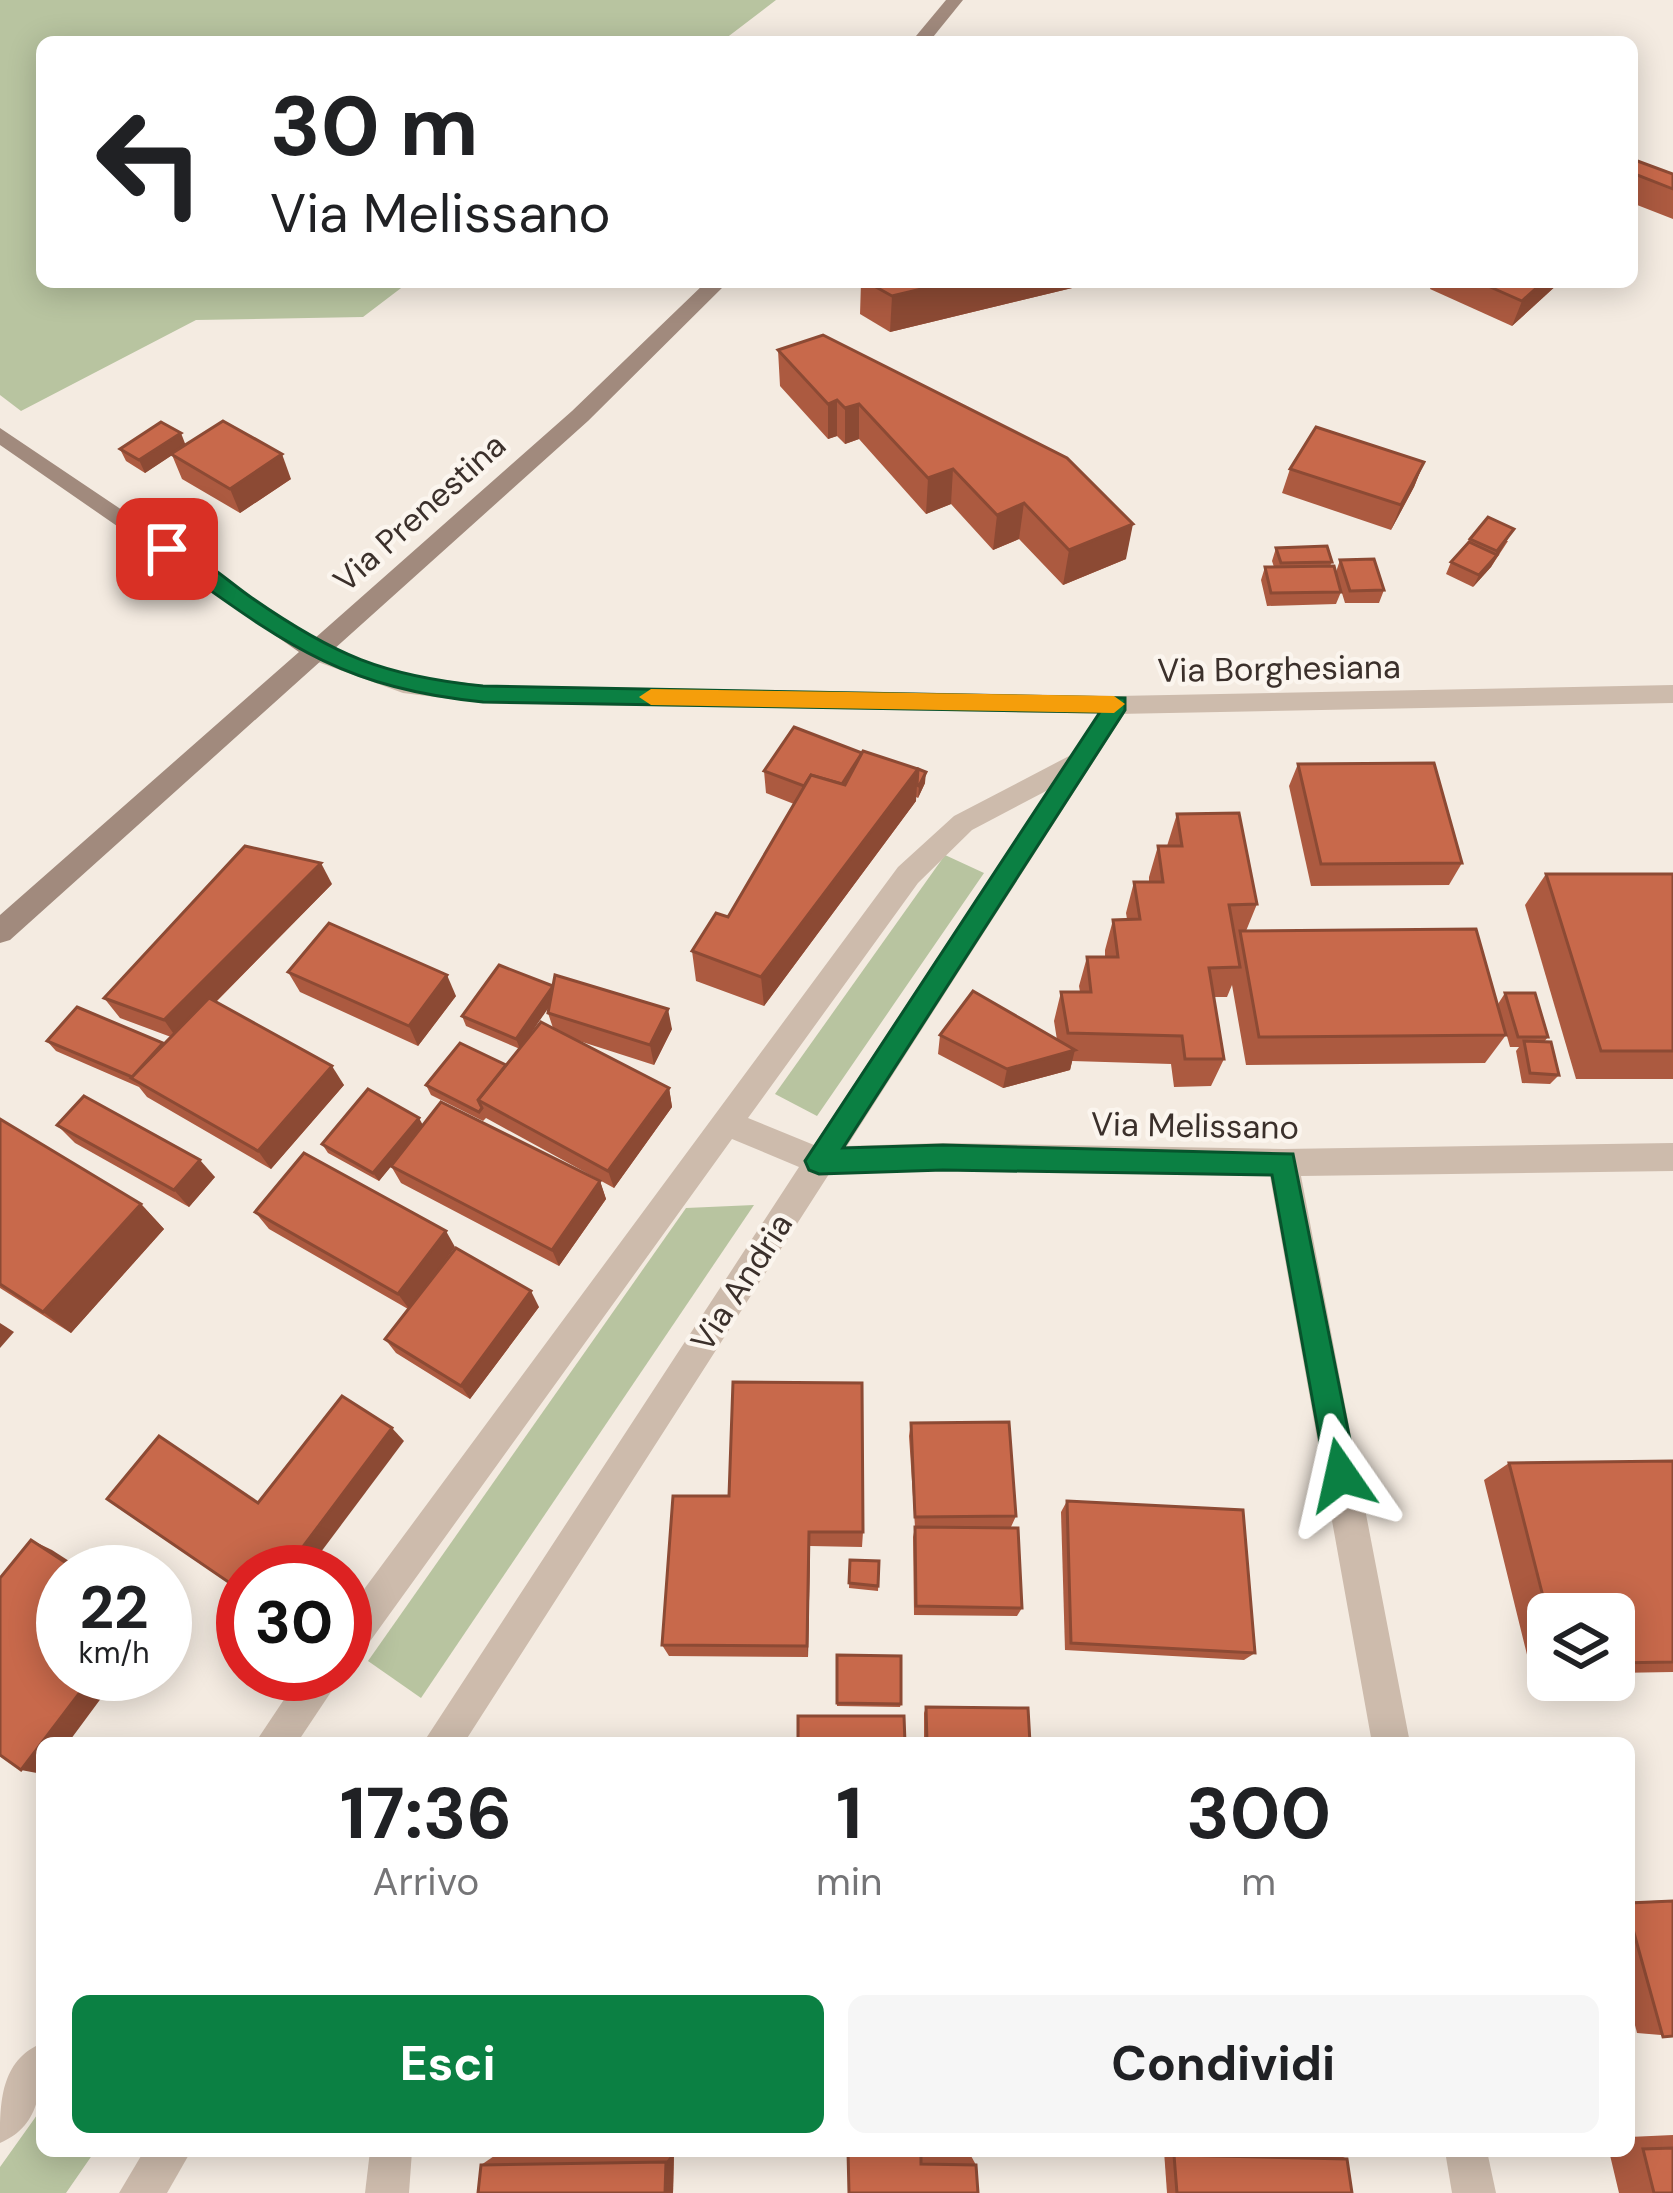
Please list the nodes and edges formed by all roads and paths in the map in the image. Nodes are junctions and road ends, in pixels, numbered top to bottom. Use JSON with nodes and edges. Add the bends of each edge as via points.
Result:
{"nodes":[{"id":1,"x":955,"y":0,"type":"edge"},
{"id":2,"x":925,"y":36,"type":"edge"},
{"id":3,"x":712,"y":288,"type":"edge"},
{"id":4,"x":0,"y":435,"type":"edge"},
{"id":5,"x":316,"y":652,"type":"junction"},
{"id":6,"x":1673,"y":694,"type":"edge"},
{"id":7,"x":1117,"y":704,"type":"junction"},
{"id":8,"x":1079,"y":761,"type":"junction"},
{"id":9,"x":0,"y":932,"type":"edge"},
{"id":10,"x":724,"y":1122,"type":"junction"},
{"id":11,"x":1673,"y":1157,"type":"edge"},
{"id":12,"x":819,"y":1161,"type":"junction"},
{"id":13,"x":1283,"y":1163,"type":"junction"},
{"id":14,"x":372,"y":1609,"type":"edge"},
{"id":15,"x":309,"y":1701,"type":"edge"},
{"id":16,"x":288,"y":1737,"type":"edge"},
{"id":17,"x":446,"y":1737,"type":"edge"},
{"id":18,"x":1390,"y":1737,"type":"edge"},
{"id":19,"x":36,"y":2072,"type":"edge"},
{"id":20,"x":0,"y":2122,"type":"edge"},
{"id":21,"x":166,"y":2157,"type":"edge"},
{"id":22,"x":390,"y":2157,"type":"edge"},
{"id":23,"x":1467,"y":2157,"type":"edge"},
{"id":24,"x":141,"y":2193,"type":"edge"},
{"id":25,"x":387,"y":2193,"type":"edge"},
{"id":26,"x":1474,"y":2193,"type":"edge"}],
"edges":[{"from":1,"to":2,"type":"main road"},
{"from":3,"to":5,"type":"main road","name":"Via Prenestina"},
{"from":4,"to":5,"type":"main road"},
{"from":5,"to":7,"type":"street","name":"Via Borghesiana","via":[[382,679],[463,693]]},
{"from":5,"to":9,"type":"main road","name":"Via Prenestina"},
{"from":6,"to":7,"type":"street","name":"Via Borghesiana"},
{"from":7,"to":8,"type":"street","name":"Via Andria"},
{"from":8,"to":10,"type":"street","name":"Via Andria","via":[[929,851]]},
{"from":8,"to":12,"type":"street","name":"Via Andria"},
{"from":10,"to":12,"type":"street","name":"Via Melissano"},
{"from":10,"to":14,"type":"street","name":"Via Andria"},
{"from":11,"to":13,"type":"street","name":"Via Melissano"},
{"from":12,"to":13,"type":"street","name":"Via Melissano"},
{"from":12,"to":17,"type":"street","name":"Via Andria"},
{"from":13,"to":18,"type":"street"},
{"from":15,"to":16,"type":"street"},
{"from":19,"to":20,"type":"street"},
{"from":21,"to":24,"type":"street"},
{"from":22,"to":25,"type":"street"},
{"from":23,"to":26,"type":"street"}]}
